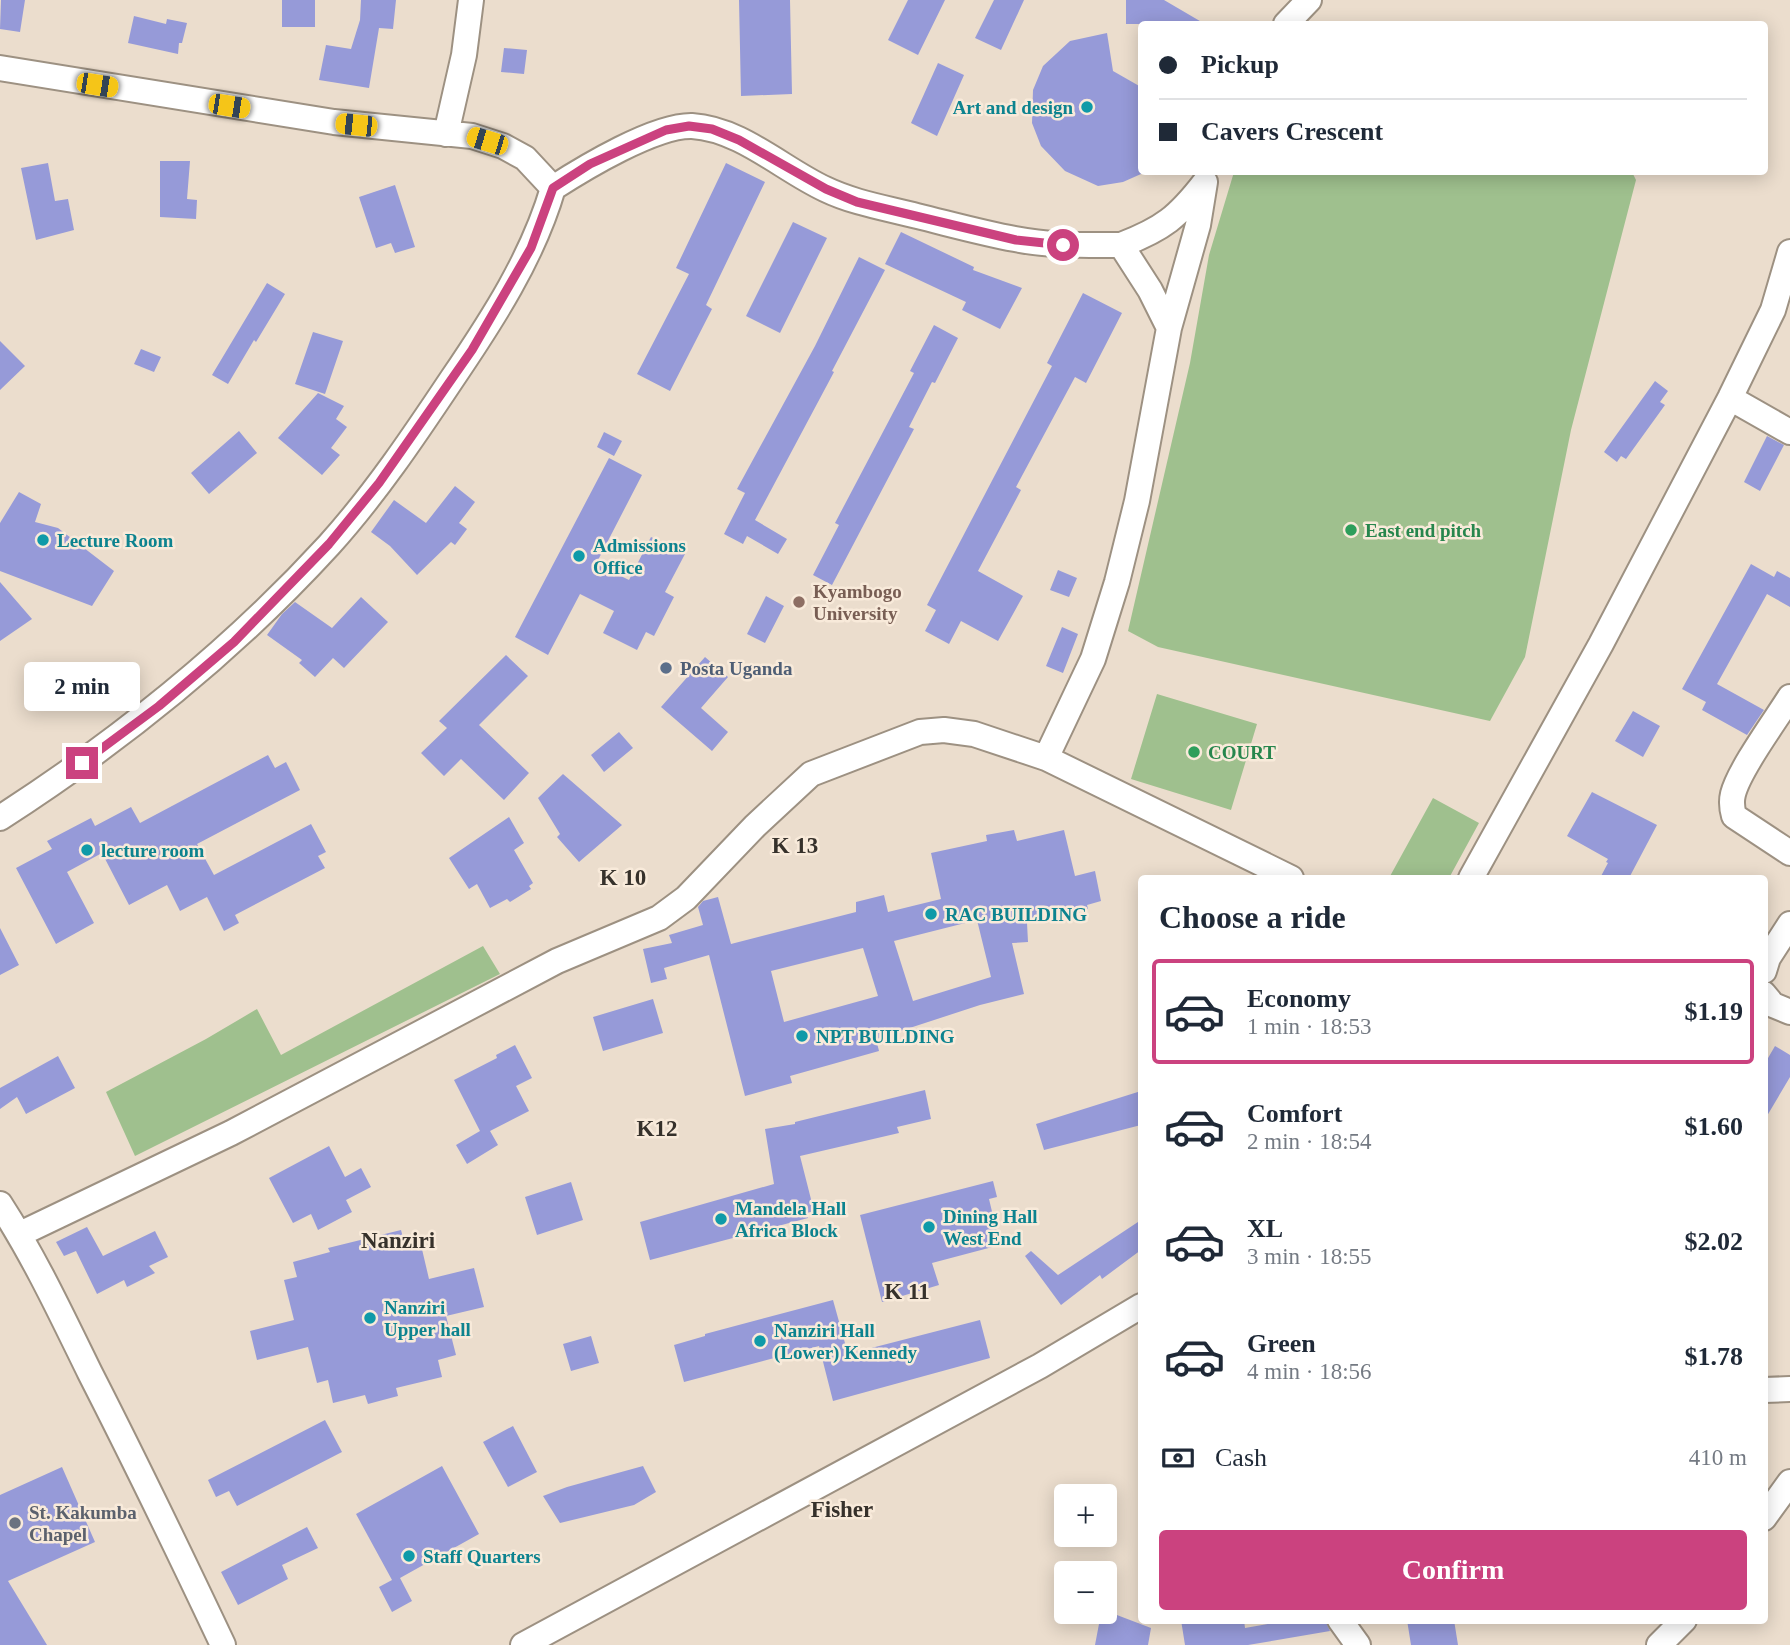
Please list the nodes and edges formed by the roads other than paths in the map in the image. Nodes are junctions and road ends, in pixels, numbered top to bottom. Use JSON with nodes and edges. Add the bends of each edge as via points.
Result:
{"nodes":[{"id":1,"x":471,"y":0,"type":"edge"},
{"id":2,"x":1309,"y":0,"type":"edge"},
{"id":3,"x":1289,"y":21,"type":"edge"},
{"id":4,"x":0,"y":68,"type":"edge"},
{"id":5,"x":446,"y":134,"type":"junction"},
{"id":6,"x":1206,"y":177,"type":"edge"},
{"id":7,"x":553,"y":188,"type":"junction"},
{"id":8,"x":1121,"y":246,"type":"junction"},
{"id":9,"x":1790,"y":252,"type":"edge"},
{"id":10,"x":1782,"y":312,"type":"edge"},
{"id":11,"x":1169,"y":328,"type":"junction"},
{"id":12,"x":1730,"y":398,"type":"junction"},
{"id":13,"x":1790,"y":432,"type":"edge"},
{"id":14,"x":1790,"y":697,"type":"edge"},
{"id":15,"x":1046,"y":758,"type":"junction"},
{"id":16,"x":0,"y":818,"type":"edge"},
{"id":17,"x":1790,"y":853,"type":"edge"},
{"id":18,"x":1285,"y":875,"type":"edge"},
{"id":19,"x":1473,"y":875,"type":"edge"},
{"id":20,"x":1790,"y":924,"type":"edge"},
{"id":21,"x":1768,"y":958,"type":"edge"},
{"id":22,"x":1768,"y":999,"type":"edge"},
{"id":23,"x":1790,"y":1012,"type":"edge"},
{"id":24,"x":0,"y":1204,"type":"edge"},
{"id":25,"x":20,"y":1234,"type":"junction"},
{"id":26,"x":1138,"y":1308,"type":"edge"},
{"id":27,"x":1790,"y":1389,"type":"edge"},
{"id":28,"x":1768,"y":1390,"type":"edge"},
{"id":29,"x":1790,"y":1482,"type":"edge"},
{"id":30,"x":1768,"y":1512,"type":"edge"},
{"id":31,"x":1343,"y":1624,"type":"edge"},
{"id":32,"x":1680,"y":1624,"type":"edge"},
{"id":33,"x":223,"y":1645,"type":"edge"},
{"id":34,"x":523,"y":1645,"type":"edge"},
{"id":35,"x":1358,"y":1645,"type":"edge"},
{"id":36,"x":1659,"y":1645,"type":"edge"}],
"edges":[{"from":1,"to":5,"type":"street"},
{"from":2,"to":3,"type":"street"},
{"from":4,"to":5,"type":"street","via":[[334,122]]},
{"from":5,"to":7,"type":"street","via":[[503,146],[525,158]]},
{"from":6,"to":8,"type":"street","via":[[1178,216]]},
{"from":6,"to":11,"type":"street","via":[[1198,225]]},
{"from":7,"to":8,"type":"street","via":[[590,164],[666,130],[689,126],[739,140],[857,202],[1016,240]]},
{"from":7,"to":16,"type":"street","via":[[531,248],[472,350],[379,483],[329,544],[234,642],[159,706]]},
{"from":8,"to":11,"type":"street"},
{"from":9,"to":10,"type":"street"},
{"from":10,"to":12,"type":"street"},
{"from":11,"to":15,"type":"street","via":[[1137,500],[1116,582],[1093,659]]},
{"from":12,"to":13,"type":"street"},
{"from":12,"to":19,"type":"street"},
{"from":14,"to":17,"type":"street","via":[[1740,778],[1732,807],[1734,816]]},
{"from":15,"to":18,"type":"street"},
{"from":15,"to":25,"type":"street","via":[[974,734],[944,730],[920,732],[811,774],[686,898],[659,918],[557,961],[231,1133]]},
{"from":20,"to":21,"type":"street"},
{"from":22,"to":23,"type":"street"},
{"from":24,"to":25,"type":"street"},
{"from":25,"to":33,"type":"street"},
{"from":26,"to":34,"type":"street","via":[[1040,1366]]},
{"from":27,"to":28,"type":"street"},
{"from":29,"to":30,"type":"street"},
{"from":31,"to":35,"type":"street"},
{"from":32,"to":36,"type":"street"}]}
